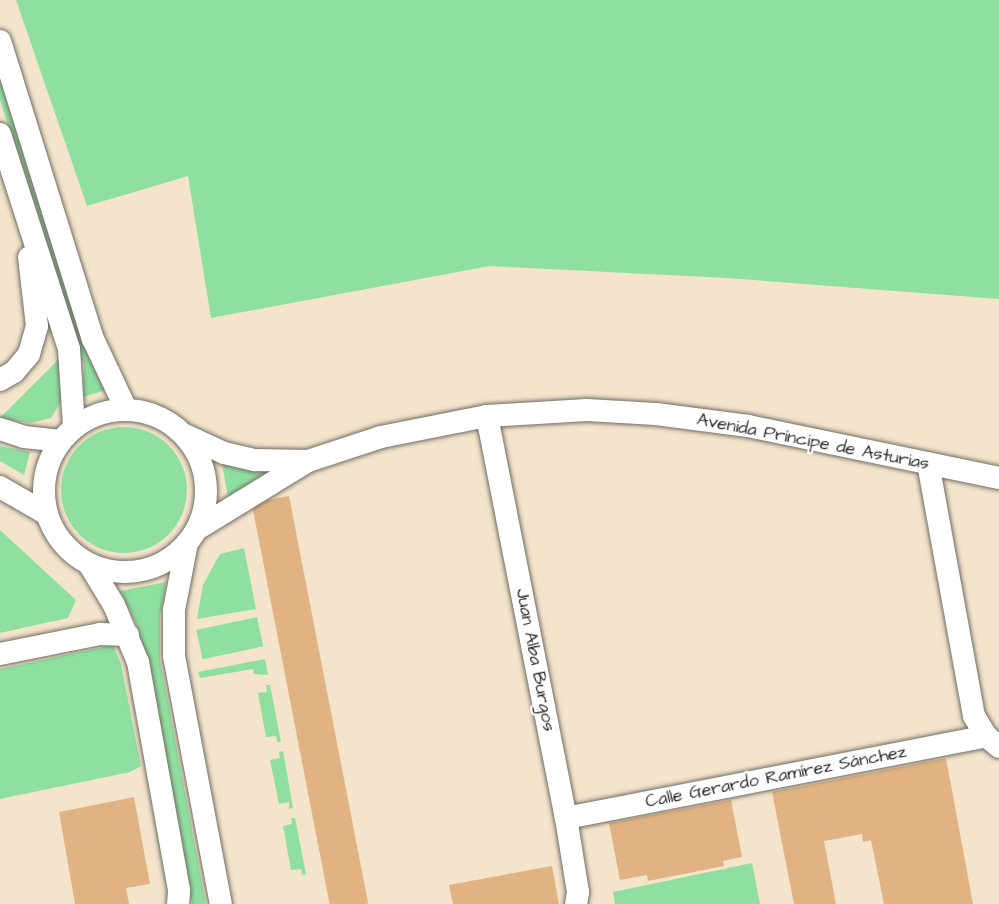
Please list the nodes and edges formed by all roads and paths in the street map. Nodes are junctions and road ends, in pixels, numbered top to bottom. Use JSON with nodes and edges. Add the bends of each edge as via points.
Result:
{"nodes":[{"id":1,"x":0,"y":41,"type":"edge"},
{"id":2,"x":0,"y":134,"type":"edge"},
{"id":3,"x":22,"y":205,"type":"junction"},
{"id":4,"x":0,"y":380,"type":"edge"},
{"id":5,"x":126,"y":409,"type":"junction"},
{"id":6,"x":487,"y":416,"type":"junction"},
{"id":7,"x":0,"y":429,"type":"edge"},
{"id":8,"x":67,"y":434,"type":"junction"},
{"id":9,"x":185,"y":435,"type":"junction"},
{"id":10,"x":308,"y":461,"type":"junction"},
{"id":11,"x":928,"y":464,"type":"junction"},
{"id":12,"x":999,"y":478,"type":"edge"},
{"id":13,"x":0,"y":487,"type":"edge"},
{"id":14,"x":47,"y":514,"type":"junction"},
{"id":15,"x":192,"y":536,"type":"junction"},
{"id":16,"x":89,"y":564,"type":"junction"},
{"id":17,"x":128,"y":635,"type":"junction"},
{"id":18,"x":0,"y":654,"type":"edge"},
{"id":19,"x":995,"y":743,"type":"edge"},
{"id":20,"x":566,"y":818,"type":"junction"},
{"id":21,"x":178,"y":904,"type":"edge"},
{"id":22,"x":220,"y":904,"type":"edge"},
{"id":23,"x":576,"y":904,"type":"edge"}],
"edges":[{"from":1,"to":5,"type":"street","via":[[93,339]]},
{"from":2,"to":3,"type":"street"},
{"from":3,"to":4,"type":"street","via":[[37,326],[28,354],[14,372]]},
{"from":3,"to":8,"type":"street","via":[[69,349]]},
{"from":5,"to":8,"type":"street","via":[[90,417]]},
{"from":5,"to":9,"type":"street","via":[[148,412]]},
{"from":6,"to":10,"type":"street","name":"Avenida Príncipe de Asturias","via":[[381,437]]},
{"from":6,"to":11,"type":"street","name":"Avenida Príncipe de Asturias","via":[[587,410],[656,414],[748,426]]},
{"from":6,"to":20,"type":"street","name":"Juan Alba Burgos"},
{"from":7,"to":8,"type":"street","via":[[24,437]]},
{"from":8,"to":14,"type":"street","via":[[48,463],[43,489]]},
{"from":9,"to":10,"type":"street","name":"Avenida Príncipe de Asturias","via":[[224,453],[255,460]]},
{"from":9,"to":15,"type":"street","via":[[200,459],[207,486]]},
{"from":10,"to":15,"type":"street","name":"Avenida Príncipe de Asturias"},
{"from":11,"to":12,"type":"street","name":"Avenida Príncipe de Asturias"},
{"from":11,"to":19,"type":"street","via":[[974,716]]},
{"from":13,"to":14,"type":"street"},
{"from":14,"to":16,"type":"street","via":[[63,543]]},
{"from":15,"to":16,"type":"street","via":[[167,561],[142,571],[115,572]]},
{"from":15,"to":22,"type":"street","via":[[174,610],[174,656]]},
{"from":16,"to":17,"type":"street"},
{"from":17,"to":18,"type":"street","via":[[100,634]]},
{"from":17,"to":21,"type":"street","via":[[138,662],[179,891]]},
{"from":19,"to":20,"type":"street","name":"Calle Gerardo Ramírez Sánchez"},
{"from":20,"to":23,"type":"street","name":"Juan Alba Burgos","via":[[578,892]]}]}
